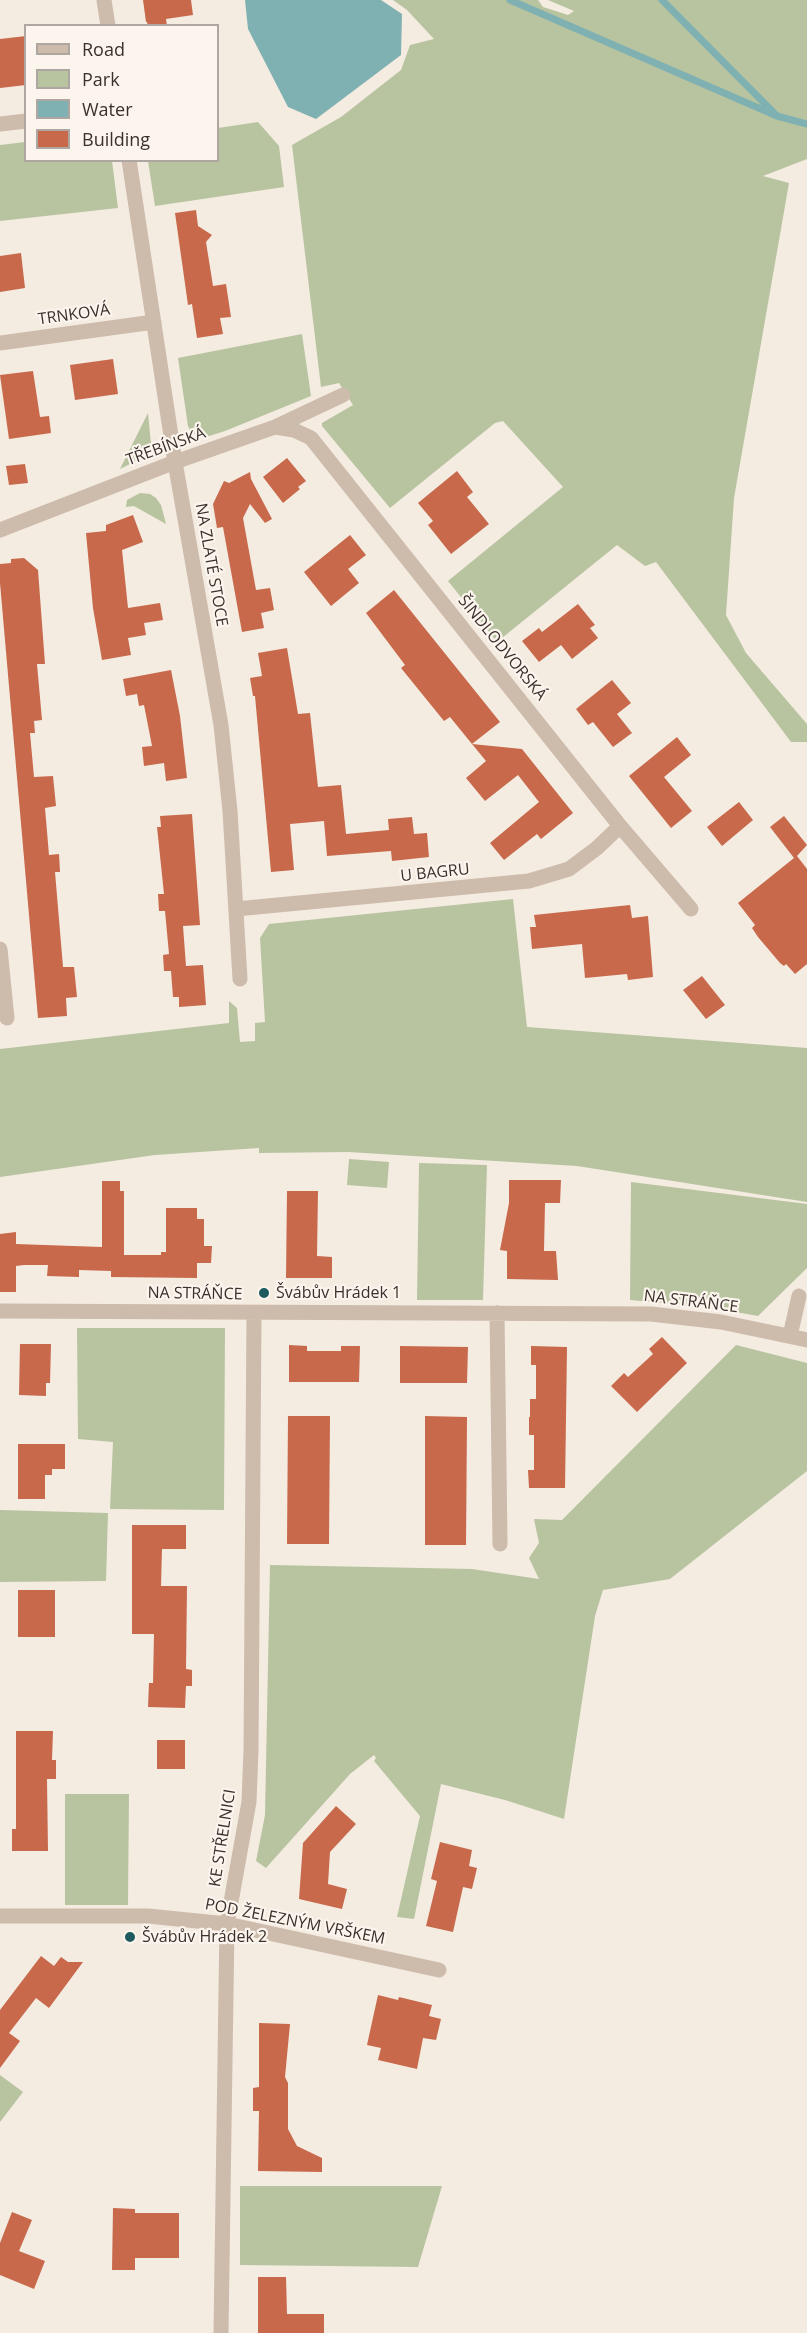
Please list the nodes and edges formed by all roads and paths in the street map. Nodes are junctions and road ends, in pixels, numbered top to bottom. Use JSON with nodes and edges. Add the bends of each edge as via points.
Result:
{"nodes":[{"id":1,"x":104,"y":0,"type":"edge"},
{"id":2,"x":108,"y":24,"type":"edge"},
{"id":3,"x":24,"y":121,"type":"edge"},
{"id":4,"x":0,"y":124,"type":"edge"},
{"id":5,"x":129,"y":162,"type":"edge"},
{"id":6,"x":153,"y":322,"type":"junction"},
{"id":7,"x":0,"y":343,"type":"edge"},
{"id":8,"x":343,"y":394,"type":"dead end"},
{"id":9,"x":275,"y":427,"type":"junction"},
{"id":10,"x":175,"y":462,"type":"junction"},
{"id":11,"x":0,"y":530,"type":"edge"},
{"id":12,"x":620,"y":826,"type":"junction"},
{"id":13,"x":236,"y":909,"type":"junction"},
{"id":14,"x":691,"y":909,"type":"dead end"},
{"id":15,"x":0,"y":949,"type":"edge"},
{"id":16,"x":240,"y":979,"type":"dead end"},
{"id":17,"x":7,"y":1018,"type":"dead end"},
{"id":18,"x":799,"y":1296,"type":"dead end"},
{"id":19,"x":0,"y":1311,"type":"edge"},
{"id":20,"x":254,"y":1313,"type":"junction"},
{"id":21,"x":497,"y":1313,"type":"junction"},
{"id":22,"x":790,"y":1336,"type":"junction"},
{"id":23,"x":807,"y":1340,"type":"edge"},
{"id":24,"x":500,"y":1544,"type":"dead end"},
{"id":25,"x":0,"y":1916,"type":"edge"},
{"id":26,"x":227,"y":1924,"type":"junction"},
{"id":27,"x":439,"y":1970,"type":"dead end"},
{"id":28,"x":221,"y":2333,"type":"edge"}],
"edges":[{"from":1,"to":2,"type":"street"},
{"from":3,"to":4,"type":"street"},
{"from":5,"to":6,"type":"street","name":"NA ZLATÉ STOCE"},
{"from":6,"to":7,"type":"street","name":"TRNKOVÁ"},
{"from":6,"to":10,"type":"street","name":"NA ZLATÉ STOCE"},
{"from":8,"to":9,"type":"street","name":"TŘEBÍNSKÁ"},
{"from":9,"to":10,"type":"street","name":"TŘEBÍNSKÁ"},
{"from":9,"to":12,"type":"street","name":"ŠINDLODVORSKÁ","via":[[311,438]]},
{"from":10,"to":11,"type":"street","name":"TŘEBÍNSKÁ"},
{"from":10,"to":13,"type":"street","name":"NA ZLATÉ STOCE","via":[[221,725]]},
{"from":12,"to":13,"type":"street","name":"U BAGRU","via":[[569,869],[529,881]]},
{"from":12,"to":14,"type":"street","name":"ŠINDLODVORSKÁ"},
{"from":13,"to":16,"type":"street","name":"NA ZLATÉ STOCE"},
{"from":15,"to":17,"type":"street"},
{"from":18,"to":22,"type":"street"},
{"from":19,"to":20,"type":"street","name":"NA STRÁŇCE"},
{"from":20,"to":21,"type":"street","name":"NA STRÁŇCE"},
{"from":20,"to":26,"type":"street","name":"KE STŘELNICI","via":[[249,1802]]},
{"from":21,"to":22,"type":"street","name":"NA STRÁŇCE","via":[[651,1314],[721,1322]]},
{"from":21,"to":24,"type":"street"},
{"from":22,"to":23,"type":"street","name":"NA STRÁŇCE"},
{"from":25,"to":26,"type":"street","name":"POD ŽELEZNÝM VRŠKEM","via":[[148,1916]]},
{"from":26,"to":27,"type":"street","name":"POD ŽELEZNÝM VRŠKEM"},
{"from":26,"to":28,"type":"street","name":"KE STŘELNICI"}]}
